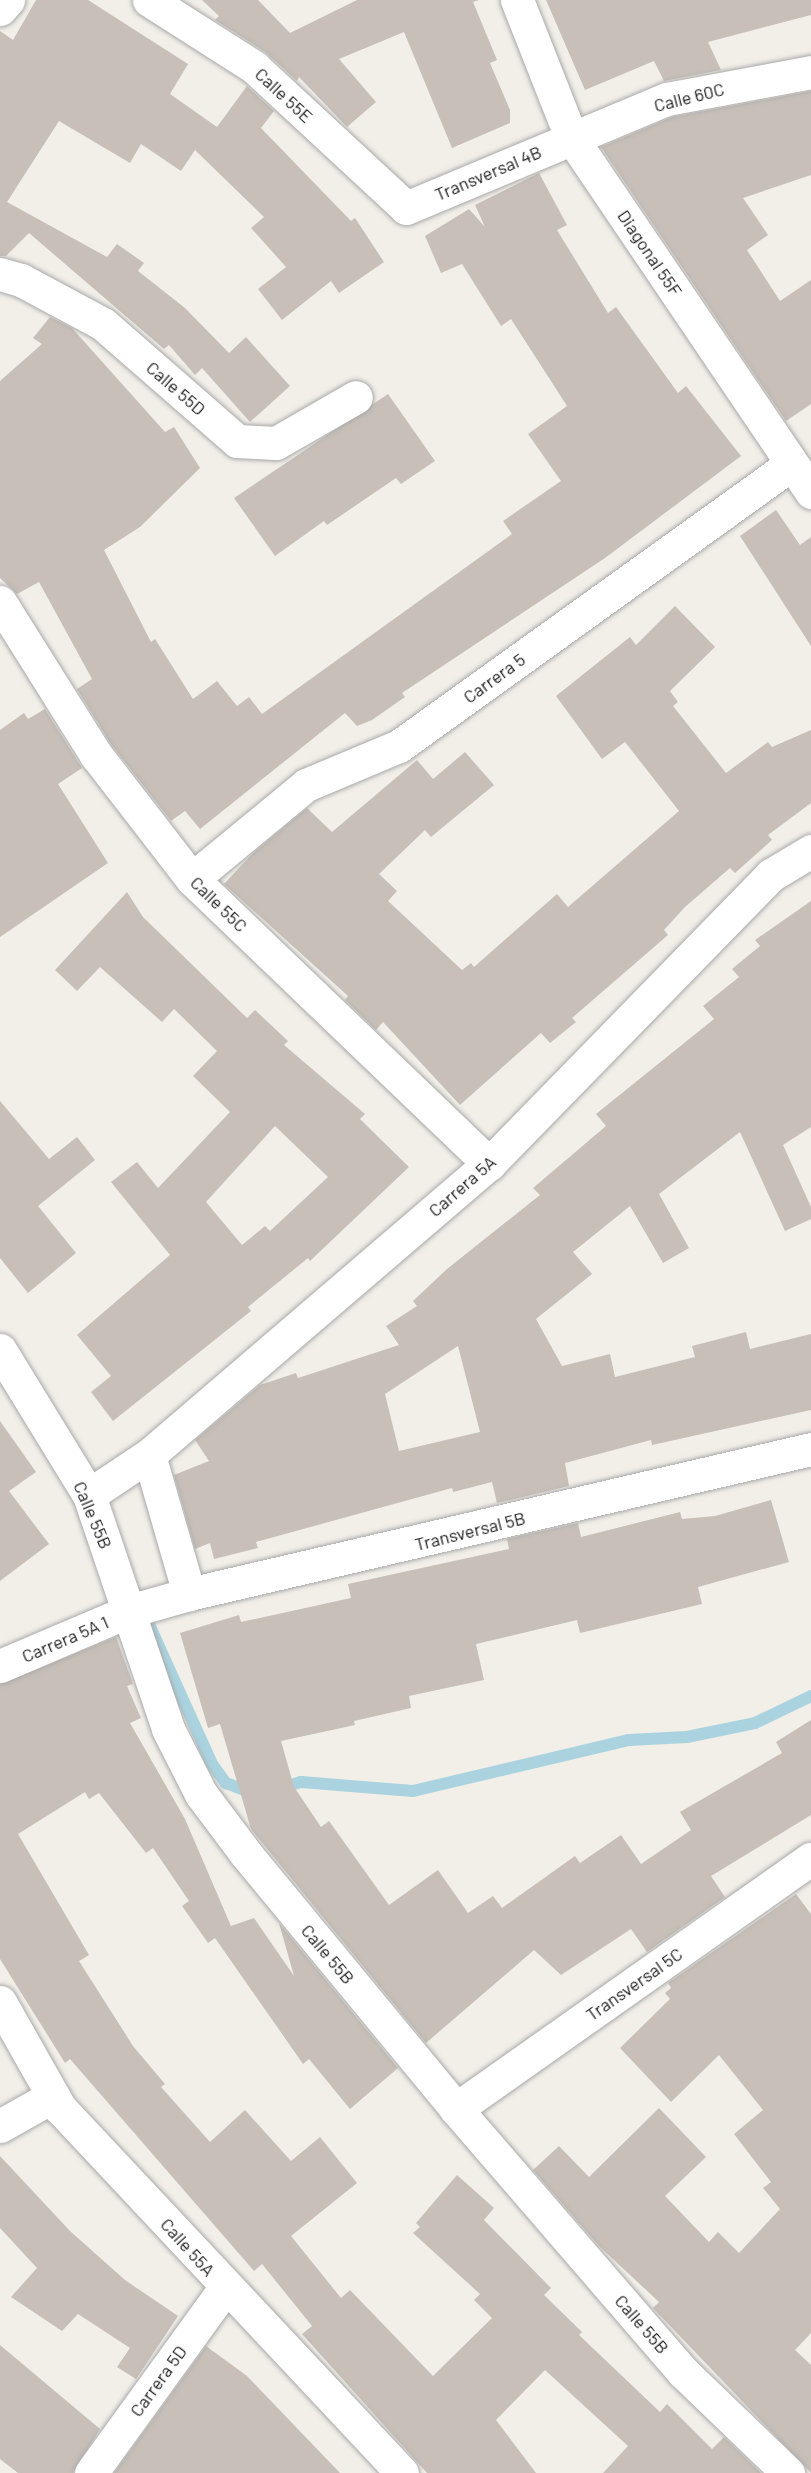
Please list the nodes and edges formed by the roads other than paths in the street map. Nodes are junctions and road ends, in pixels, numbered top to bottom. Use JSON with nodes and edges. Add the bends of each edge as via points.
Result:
{"nodes":[{"id":1,"x":8,"y":0,"type":"edge"},
{"id":2,"x":149,"y":0,"type":"edge"},
{"id":3,"x":517,"y":0,"type":"edge"},
{"id":4,"x":0,"y":9,"type":"edge"},
{"id":5,"x":811,"y":72,"type":"edge"},
{"id":6,"x":571,"y":137,"type":"junction"},
{"id":7,"x":406,"y":208,"type":"joint"},
{"id":8,"x":0,"y":274,"type":"edge"},
{"id":9,"x":356,"y":397,"type":"dead end"},
{"id":10,"x":791,"y":464,"type":"junction"},
{"id":11,"x":811,"y":492,"type":"edge"},
{"id":12,"x":0,"y":602,"type":"edge"},
{"id":13,"x":811,"y":851,"type":"edge"},
{"id":14,"x":192,"y":879,"type":"junction"},
{"id":15,"x":489,"y":1164,"type":"junction"},
{"id":16,"x":0,"y":1350,"type":"edge"},
{"id":17,"x":811,"y":1449,"type":"edge"},
{"id":18,"x":149,"y":1455,"type":"junction"},
{"id":19,"x":89,"y":1495,"type":"junction"},
{"id":20,"x":189,"y":1594,"type":"junction"},
{"id":21,"x":129,"y":1611,"type":"junction"},
{"id":22,"x":0,"y":1666,"type":"edge"},
{"id":23,"x":811,"y":1859,"type":"edge"},
{"id":24,"x":0,"y":2002,"type":"edge"},
{"id":25,"x":53,"y":2096,"type":"junction"},
{"id":26,"x":456,"y":2109,"type":"junction"},
{"id":27,"x":0,"y":2126,"type":"edge"},
{"id":28,"x":225,"y":2288,"type":"junction"},
{"id":29,"x":91,"y":2473,"type":"edge"},
{"id":30,"x":402,"y":2473,"type":"edge"},
{"id":31,"x":788,"y":2473,"type":"edge"}],
"edges":[{"from":1,"to":4,"type":"street"},
{"from":2,"to":7,"type":"street","name":"Calle 55E","via":[[254,67]]},
{"from":3,"to":6,"type":"street","name":"Diagonal 55F"},
{"from":5,"to":6,"type":"street","name":"Calle 60C","via":[[667,99]]},
{"from":6,"to":7,"type":"street","name":"Transversal 4B"},
{"from":6,"to":10,"type":"street","name":"Diagonal 55F"},
{"from":8,"to":9,"type":"street","name":"Calle 55D","via":[[21,280],[104,324],[237,441],[276,443]]},
{"from":10,"to":11,"type":"street","name":"Diagonal 55F"},
{"from":10,"to":14,"type":"street","name":"Carrera 5","via":[[399,746],[306,785]]},
{"from":12,"to":14,"type":"street","name":"Calle 55C","via":[[96,755]]},
{"from":13,"to":15,"type":"street","name":"Carrera 5A","via":[[771,875]]},
{"from":14,"to":15,"type":"street","name":"Calle 55C"},
{"from":15,"to":18,"type":"street","name":"Carrera 5A"},
{"from":16,"to":19,"type":"street","name":"Calle 55B"},
{"from":17,"to":20,"type":"street","name":"Transversal 5B"},
{"from":18,"to":19,"type":"street","name":"Carrera 5A"},
{"from":18,"to":20,"type":"street"},
{"from":19,"to":21,"type":"street","name":"Calle 55B"},
{"from":20,"to":21,"type":"street","name":"Transversal 5B"},
{"from":21,"to":22,"type":"street","name":"Carrera 5A 1"},
{"from":21,"to":26,"type":"street","name":"Calle 55B","via":[[168,1730],[201,1794]]},
{"from":23,"to":26,"type":"street","name":"Transversal 5C"},
{"from":24,"to":25,"type":"street","name":"Calle 55A"},
{"from":25,"to":27,"type":"street"},
{"from":25,"to":28,"type":"street","name":"Calle 55A"},
{"from":26,"to":31,"type":"street","name":"Calle 55B","via":[[683,2372]]},
{"from":28,"to":29,"type":"street","name":"Carrera 5D"},
{"from":28,"to":30,"type":"street","name":"Calle 55A"}]}
